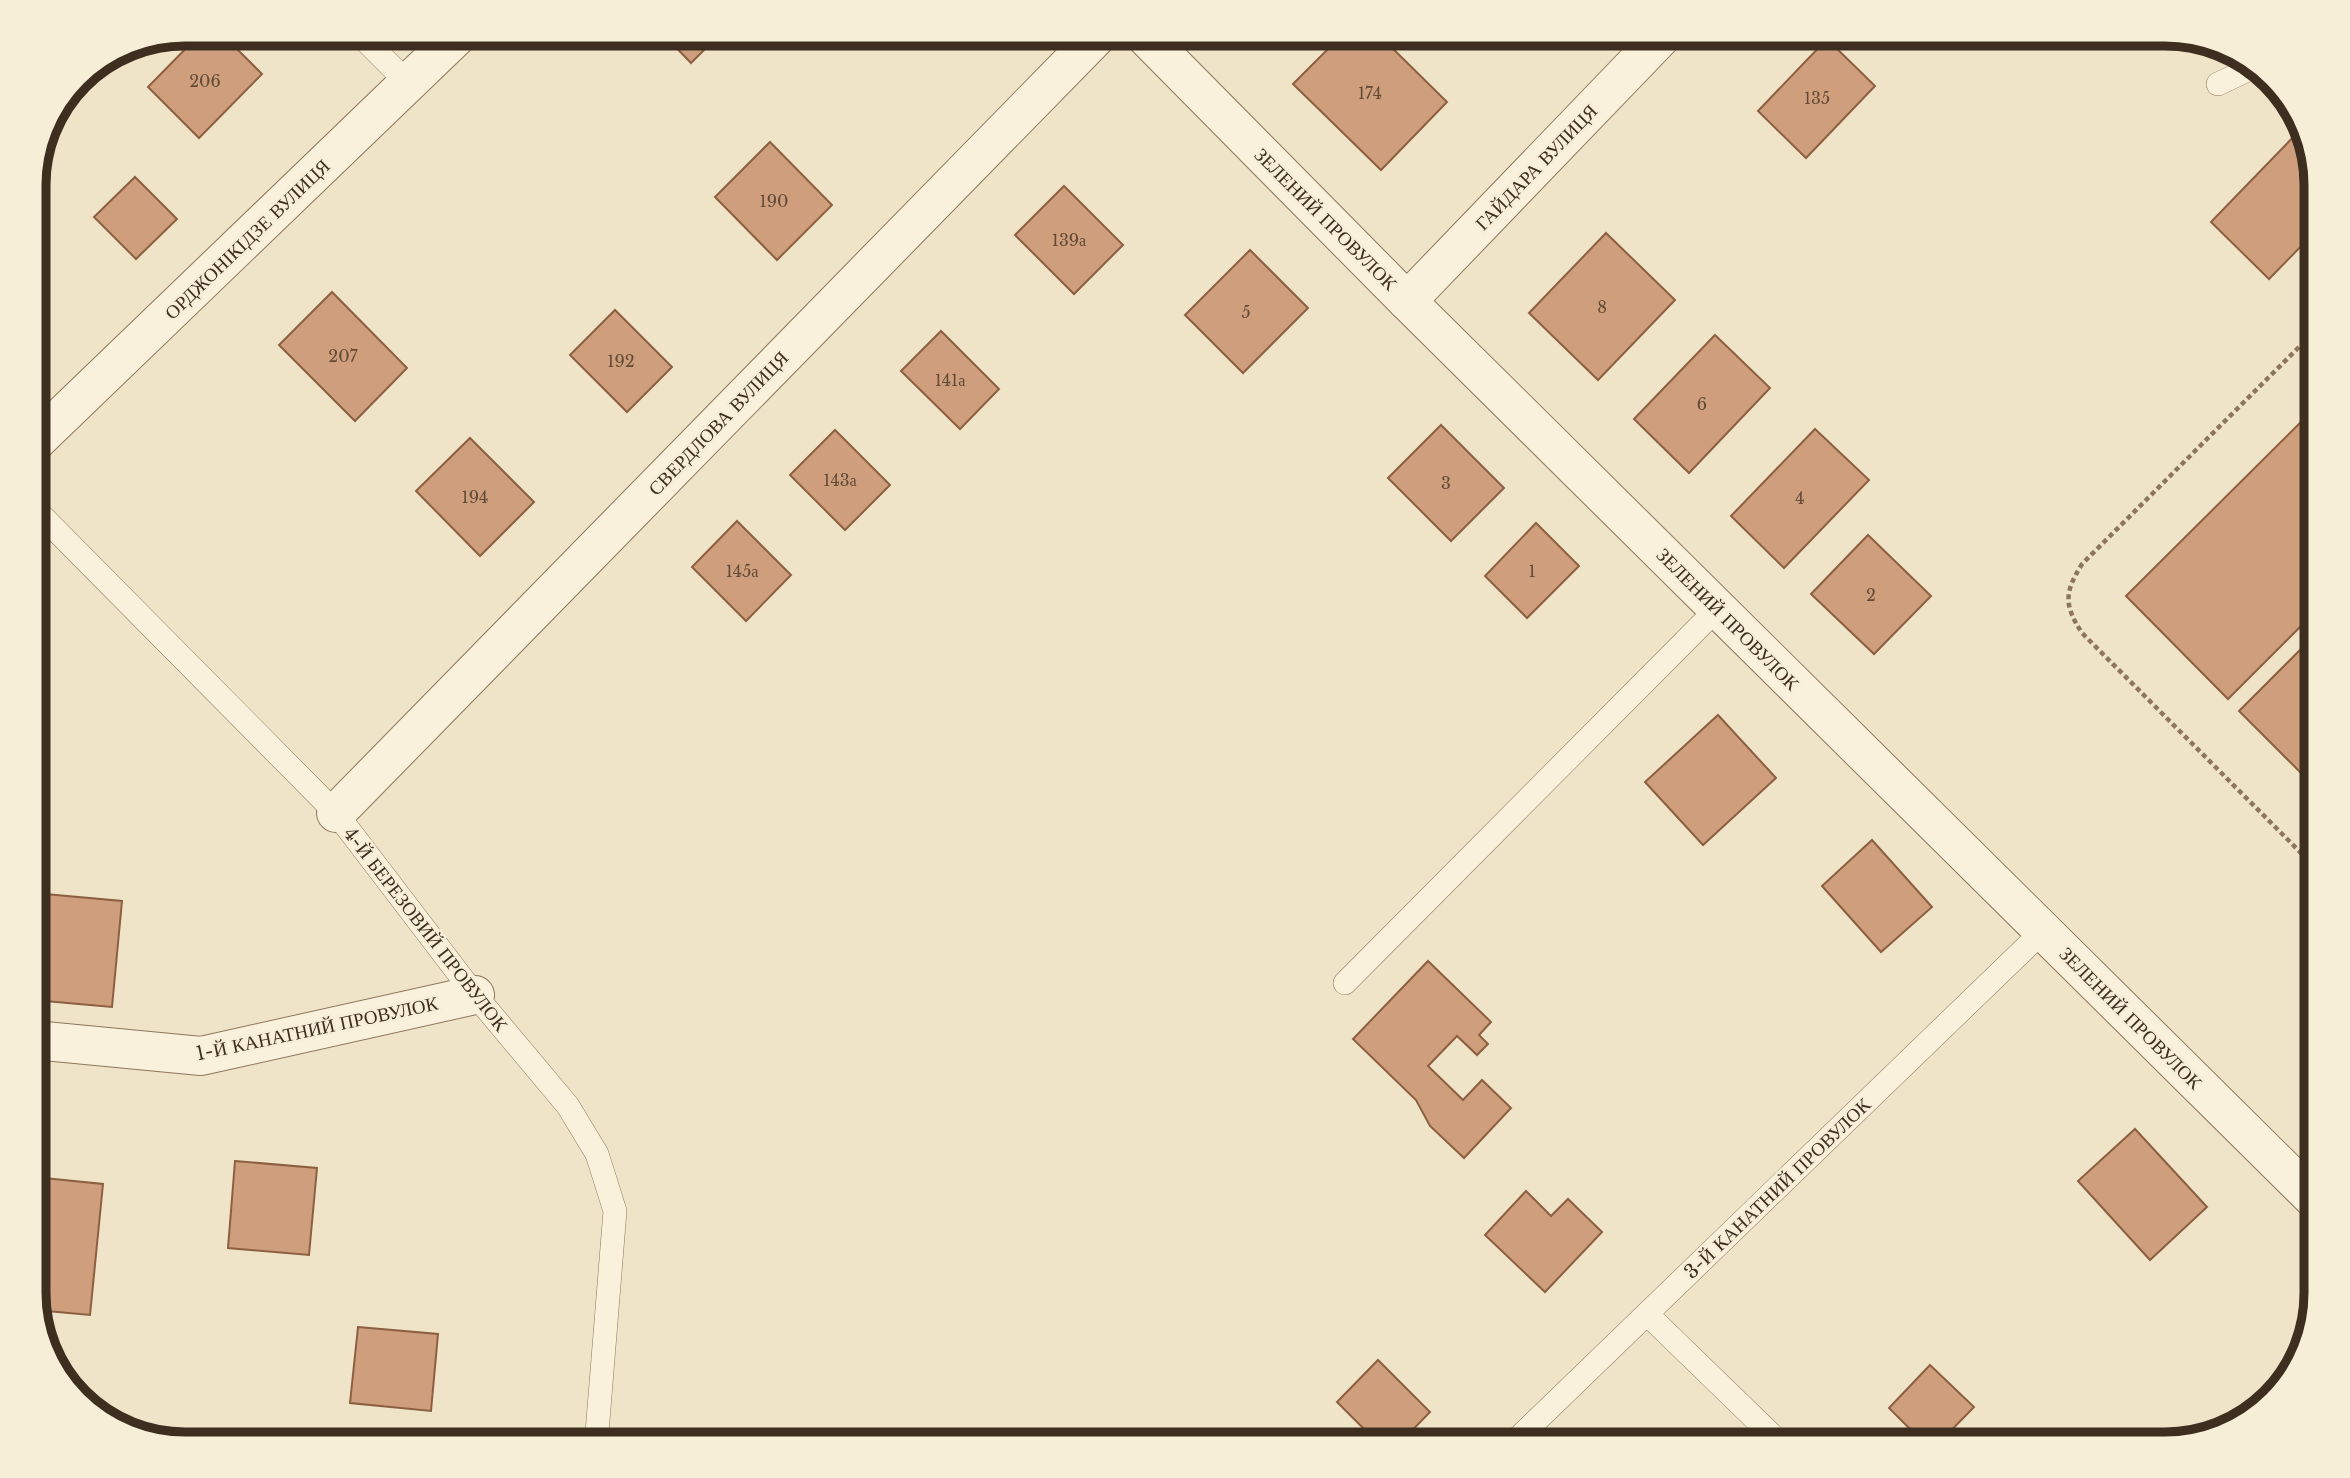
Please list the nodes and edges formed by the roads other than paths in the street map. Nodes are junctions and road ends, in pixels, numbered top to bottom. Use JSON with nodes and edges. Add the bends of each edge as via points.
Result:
{"nodes":[{"id":1,"x":371,"y":46,"type":"edge"},
{"id":2,"x":447,"y":46,"type":"edge"},
{"id":3,"x":1087,"y":46,"type":"edge"},
{"id":4,"x":1155,"y":46,"type":"edge"},
{"id":5,"x":1652,"y":46,"type":"edge"},
{"id":6,"x":2246,"y":71,"type":"edge"},
{"id":7,"x":409,"y":84,"type":"junction"},
{"id":8,"x":2218,"y":84,"type":"dead end"},
{"id":9,"x":1407,"y":301,"type":"junction"},
{"id":10,"x":46,"y":432,"type":"edge"},
{"id":11,"x":46,"y":520,"type":"edge"},
{"id":12,"x":1718,"y":608,"type":"junction"},
{"id":13,"x":336,"y":813,"type":"junction"},
{"id":14,"x":2043,"y":930,"type":"junction"},
{"id":15,"x":1345,"y":983,"type":"dead end"},
{"id":16,"x":475,"y":995,"type":"junction"},
{"id":17,"x":46,"y":1041,"type":"edge"},
{"id":18,"x":2304,"y":1189,"type":"edge"},
{"id":19,"x":1647,"y":1314,"type":"junction"},
{"id":20,"x":598,"y":1432,"type":"edge"},
{"id":21,"x":1524,"y":1432,"type":"edge"},
{"id":22,"x":1769,"y":1432,"type":"edge"}],
"edges":[{"from":1,"to":7,"type":"lane"},
{"from":2,"to":7,"type":"street","name":"ОРДЖОНІКІДЗЕ ВУЛИЦЯ"},
{"from":3,"to":13,"type":"street","name":"СВЕРДЛОВА ВУЛИЦЯ"},
{"from":4,"to":9,"type":"street","name":"ЗЕЛЕНИЙ ПРОВУЛОК"},
{"from":5,"to":9,"type":"street","name":"ГАЙДАРА ВУЛИЦЯ"},
{"from":6,"to":8,"type":"lane"},
{"from":7,"to":10,"type":"street","name":"ОРДЖОНІКІДЗЕ ВУЛИЦЯ"},
{"from":9,"to":12,"type":"street","name":"ЗЕЛЕНИЙ ПРОВУЛОК"},
{"from":11,"to":13,"type":"lane","name":"4-Й БЕРЕЗОВИЙ ПРОВУЛОК"},
{"from":12,"to":14,"type":"street","name":"ЗЕЛЕНИЙ ПРОВУЛОК"},
{"from":12,"to":15,"type":"lane"},
{"from":13,"to":16,"type":"lane","name":"4-Й БЕРЕЗОВИЙ ПРОВУЛОК"},
{"from":14,"to":18,"type":"street","name":"ЗЕЛЕНИЙ ПРОВУЛОК"},
{"from":14,"to":19,"type":"lane","name":"3-Й КАНАТНИЙ ПРОВУЛОК"},
{"from":16,"to":17,"type":"street","name":"1-Й КАНАТНИЙ ПРОВУЛОК","via":[[201,1056]]},
{"from":16,"to":20,"type":"lane","name":"4-Й БЕРЕЗОВИЙ ПРОВУЛОК","via":[[568,1105],[597,1154],[615,1211]]},
{"from":19,"to":21,"type":"lane","name":"3-Й КАНАТНИЙ ПРОВУЛОК"},
{"from":19,"to":22,"type":"lane"}]}
